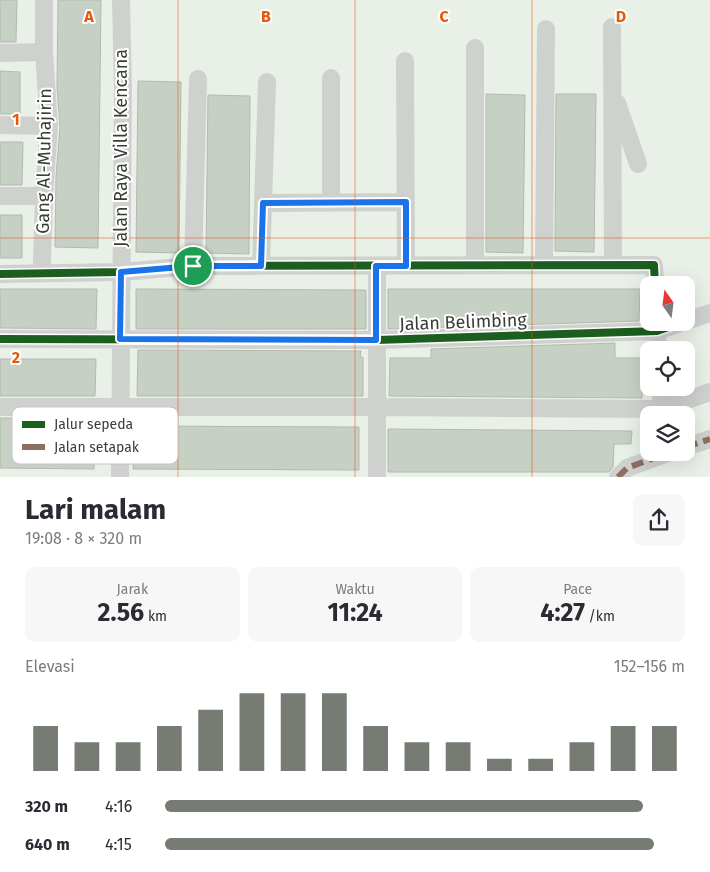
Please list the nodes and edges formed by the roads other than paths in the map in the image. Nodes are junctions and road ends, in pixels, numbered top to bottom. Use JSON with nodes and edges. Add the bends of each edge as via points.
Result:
{"nodes":[{"id":1,"x":44,"y":0,"type":"edge"},
{"id":2,"x":121,"y":0,"type":"edge"},
{"id":3,"x":612,"y":27,"type":"dead end"},
{"id":4,"x":546,"y":29,"type":"dead end"},
{"id":5,"x":476,"y":48,"type":"dead end"},
{"id":6,"x":44,"y":52,"type":"junction"},
{"id":7,"x":0,"y":53,"type":"edge"},
{"id":8,"x":405,"y":61,"type":"dead end"},
{"id":9,"x":330,"y":78,"type":"dead end"},
{"id":10,"x":198,"y":79,"type":"dead end"},
{"id":11,"x":267,"y":82,"type":"dead end"},
{"id":12,"x":612,"y":86,"type":"junction"},
{"id":13,"x":0,"y":126,"type":"edge"},
{"id":14,"x":49,"y":126,"type":"junction"},
{"id":15,"x":638,"y":164,"type":"dead end"},
{"id":16,"x":0,"y":196,"type":"edge"},
{"id":17,"x":44,"y":196,"type":"junction"},
{"id":18,"x":406,"y":202,"type":"junction"},
{"id":19,"x":263,"y":203,"type":"junction"},
{"id":20,"x":332,"y":203,"type":"junction"},
{"id":21,"x":42,"y":262,"type":"dead end"},
{"id":22,"x":544,"y":265,"type":"junction"},
{"id":23,"x":614,"y":265,"type":"junction"},
{"id":24,"x":193,"y":266,"type":"junction"},
{"id":25,"x":261,"y":266,"type":"junction"},
{"id":26,"x":376,"y":266,"type":"junction"},
{"id":27,"x":406,"y":266,"type":"junction"},
{"id":28,"x":475,"y":266,"type":"junction"},
{"id":29,"x":121,"y":272,"type":"junction"},
{"id":30,"x":0,"y":274,"type":"edge"},
{"id":31,"x":655,"y":276,"type":"edge"},
{"id":32,"x":710,"y":313,"type":"edge"},
{"id":33,"x":695,"y":318,"type":"edge"},
{"id":34,"x":640,"y":328,"type":"edge"},
{"id":35,"x":0,"y":339,"type":"edge"},
{"id":36,"x":120,"y":339,"type":"junction"},
{"id":37,"x":376,"y":340,"type":"junction"},
{"id":38,"x":710,"y":392,"type":"edge"},
{"id":39,"x":670,"y":406,"type":"edge"},
{"id":40,"x":0,"y":407,"type":"edge"},
{"id":41,"x":120,"y":407,"type":"junction"},
{"id":42,"x":376,"y":407,"type":"junction"},
{"id":43,"x":640,"y":409,"type":"edge"},
{"id":44,"x":710,"y":439,"type":"edge"},
{"id":45,"x":695,"y":444,"type":"edge"},
{"id":46,"x":646,"y":461,"type":"edge"},
{"id":47,"x":120,"y":464,"type":"edge"},
{"id":48,"x":120,"y":477,"type":"edge"},
{"id":49,"x":377,"y":477,"type":"edge"},
{"id":50,"x":618,"y":477,"type":"edge"}],
"edges":[{"from":1,"to":6,"type":"street","name":"Gang Al-Muhajirin"},
{"from":2,"to":29,"type":"street","name":"Jalan Raya Villa Kencana"},
{"from":3,"to":12,"type":"street"},
{"from":4,"to":22,"type":"street"},
{"from":5,"to":28,"type":"street"},
{"from":6,"to":7,"type":"street"},
{"from":6,"to":14,"type":"street","name":"Gang Al-Muhajirin"},
{"from":8,"to":18,"type":"street"},
{"from":9,"to":20,"type":"street"},
{"from":10,"to":24,"type":"street"},
{"from":11,"to":19,"type":"street"},
{"from":12,"to":15,"type":"street"},
{"from":12,"to":23,"type":"street"},
{"from":13,"to":14,"type":"street"},
{"from":14,"to":17,"type":"street","name":"Gang Al-Muhajirin"},
{"from":16,"to":17,"type":"street"},
{"from":17,"to":21,"type":"street","name":"Gang Al-Muhajirin"},
{"from":18,"to":20,"type":"street"},
{"from":18,"to":27,"type":"street"},
{"from":19,"to":20,"type":"street"},
{"from":19,"to":25,"type":"street"},
{"from":22,"to":23,"type":"street"},
{"from":22,"to":28,"type":"street"},
{"from":23,"to":31,"type":"street","via":[[654,265]]},
{"from":24,"to":25,"type":"street"},
{"from":24,"to":29,"type":"street"},
{"from":25,"to":26,"type":"street"},
{"from":26,"to":27,"type":"street"},
{"from":26,"to":37,"type":"street"},
{"from":27,"to":28,"type":"street"},
{"from":29,"to":30,"type":"street"},
{"from":29,"to":36,"type":"street","name":"Jalan Raya Villa Kencana"},
{"from":32,"to":33,"type":"street"},
{"from":34,"to":37,"type":"street","name":"Jalan Belimbing"},
{"from":35,"to":36,"type":"street","name":"Jalan Belimbing"},
{"from":36,"to":37,"type":"street","name":"Jalan Belimbing"},
{"from":36,"to":41,"type":"street","name":"Jalan Raya Villa Kencana"},
{"from":37,"to":42,"type":"street"},
{"from":38,"to":39,"type":"street"},
{"from":40,"to":41,"type":"street"},
{"from":41,"to":42,"type":"street"},
{"from":42,"to":43,"type":"street"},
{"from":42,"to":49,"type":"street"},
{"from":44,"to":45,"type":"street"},
{"from":46,"to":50,"type":"street","via":[[627,468]]},
{"from":47,"to":48,"type":"street","name":"Jalan Raya Villa Kencana"}]}
